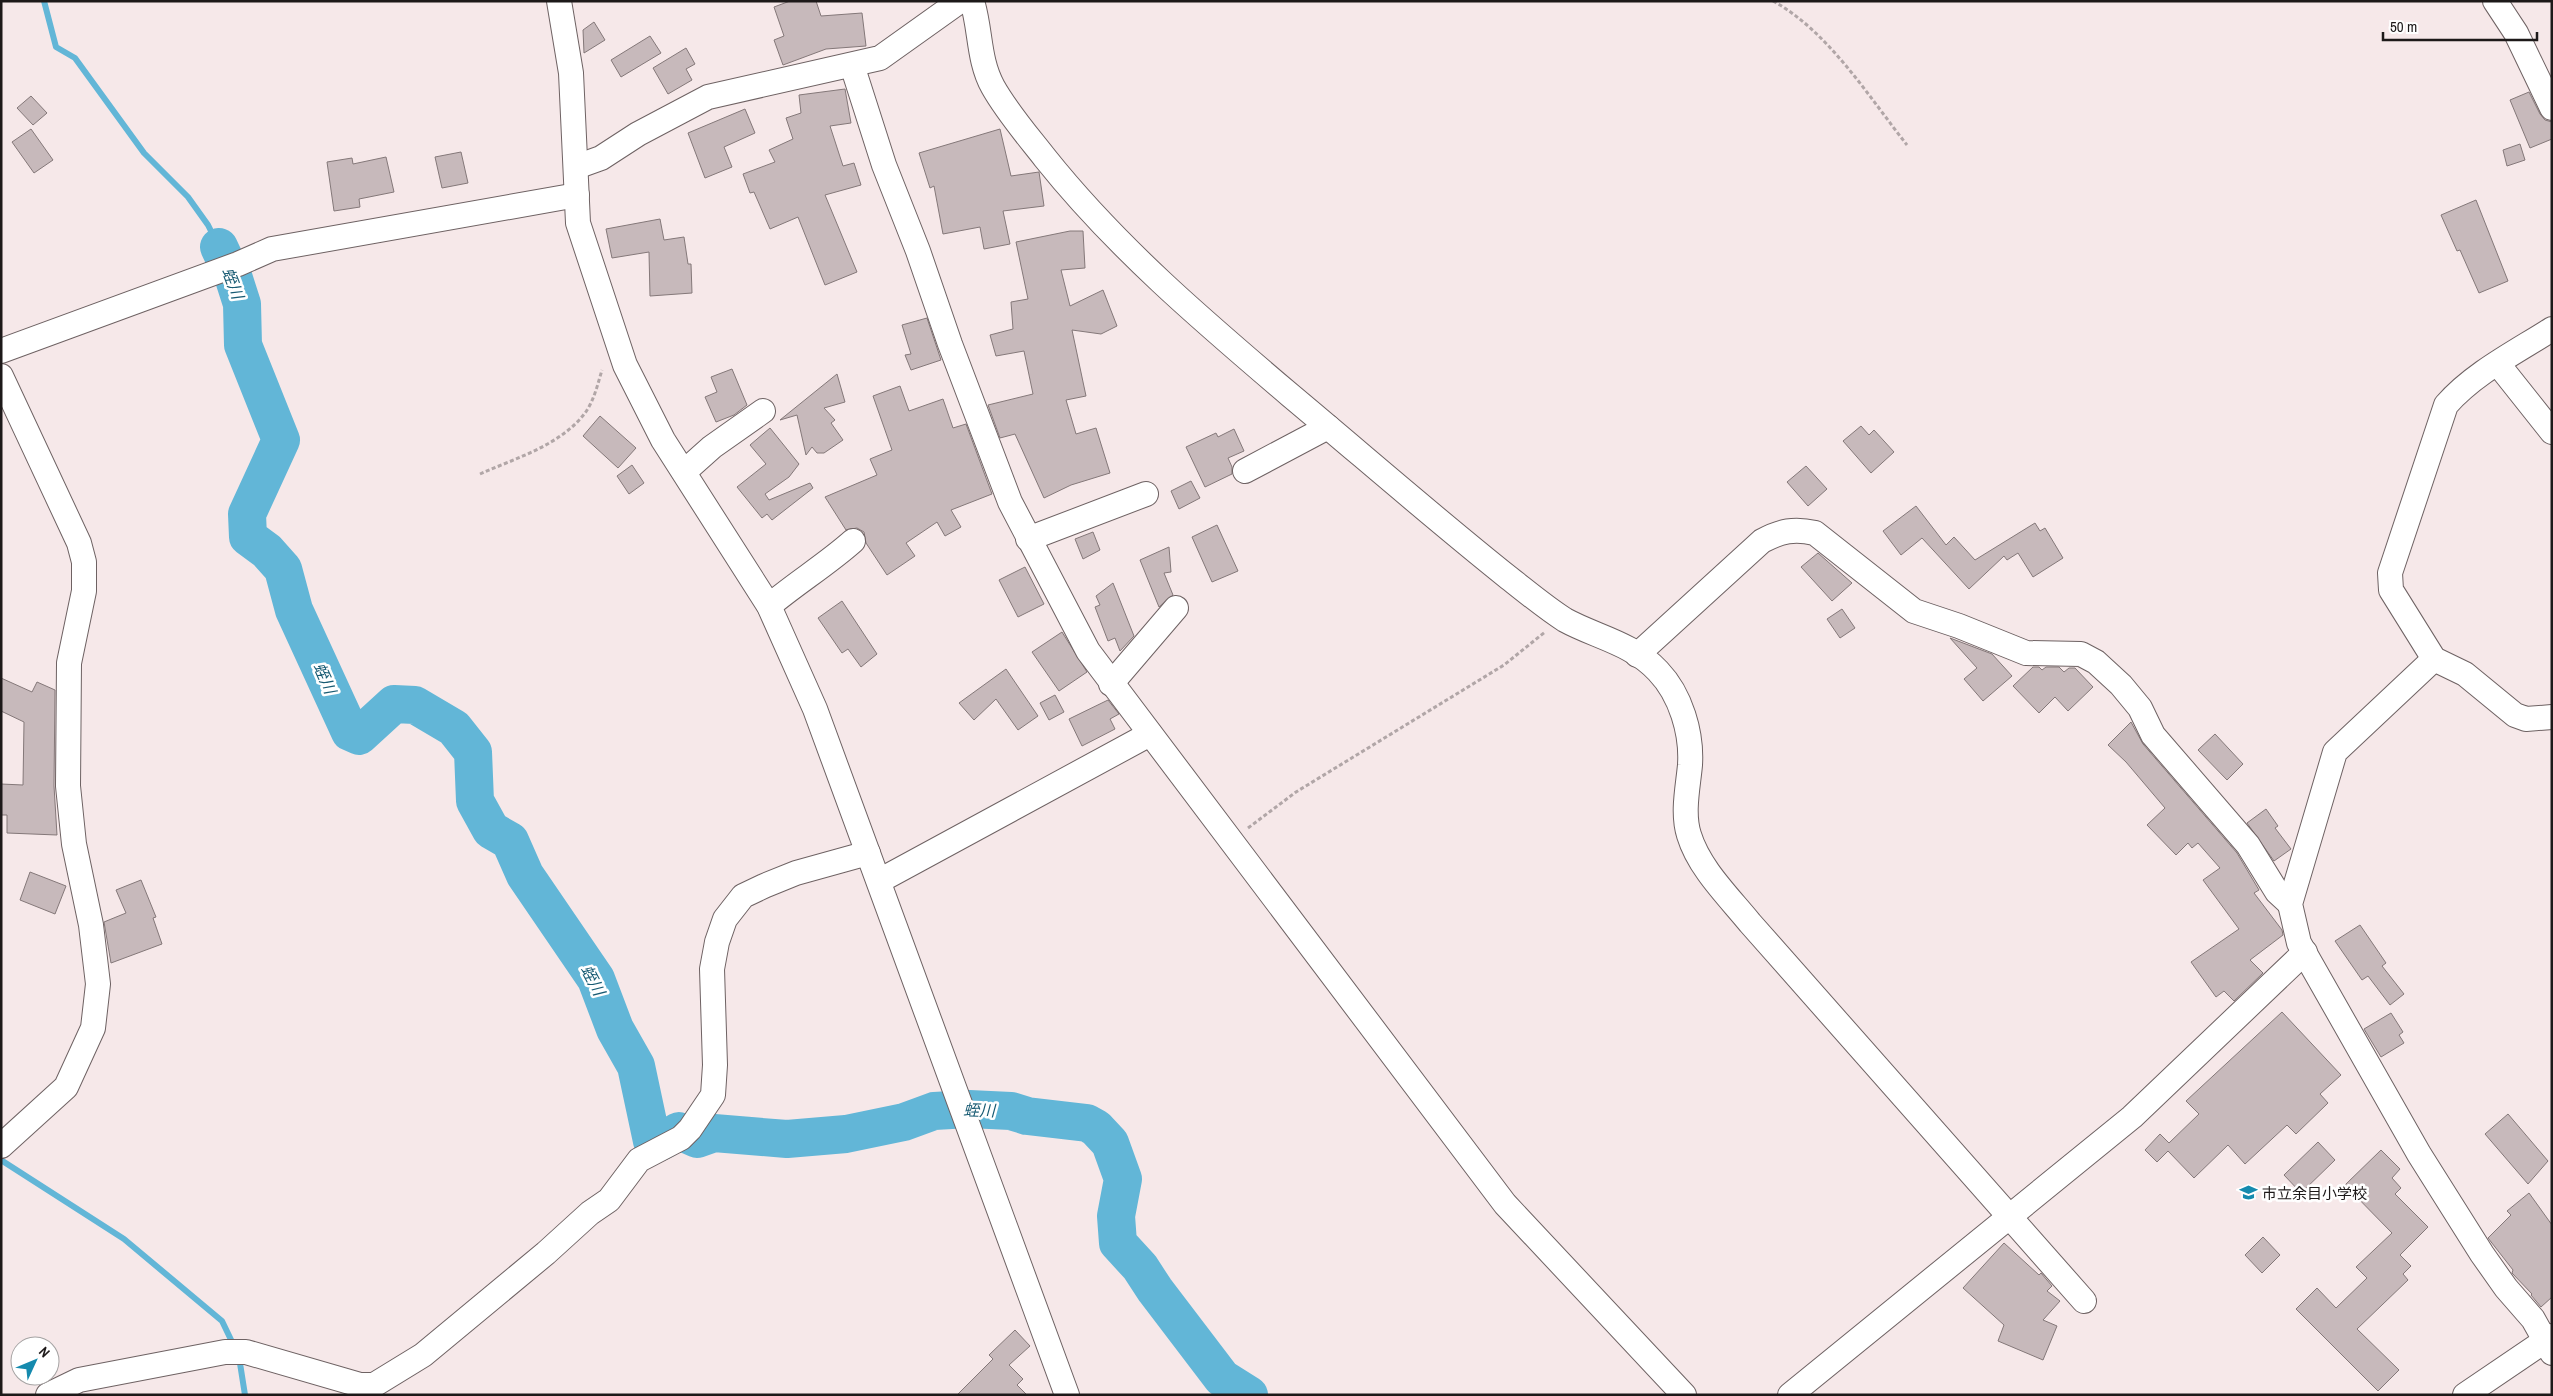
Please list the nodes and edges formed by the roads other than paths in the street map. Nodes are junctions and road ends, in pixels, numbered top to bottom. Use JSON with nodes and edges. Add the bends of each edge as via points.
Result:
{"nodes":[{"id":1,"x":558,"y":1,"type":"edge"},
{"id":2,"x":960,"y":1,"type":"edge"},
{"id":3,"x":972,"y":1,"type":"edge"},
{"id":4,"x":2495,"y":1,"type":"edge"},
{"id":5,"x":852,"y":65,"type":"junction"},
{"id":6,"x":2552,"y":108,"type":"edge"},
{"id":7,"x":576,"y":167,"type":"junction"},
{"id":8,"x":577,"y":195,"type":"junction"},
{"id":9,"x":2552,"y":329,"type":"edge"},
{"id":10,"x":1,"y":351,"type":"edge"},
{"id":11,"x":2498,"y":364,"type":"junction"},
{"id":12,"x":1,"y":376,"type":"edge"},
{"id":13,"x":763,"y":411,"type":"dead end"},
{"id":14,"x":1328,"y":427,"type":"junction"},
{"id":15,"x":2552,"y":432,"type":"edge"},
{"id":16,"x":1245,"y":471,"type":"dead end"},
{"id":17,"x":684,"y":472,"type":"junction"},
{"id":18,"x":1146,"y":494,"type":"dead end"},
{"id":19,"x":1028,"y":539,"type":"junction"},
{"id":20,"x":853,"y":541,"type":"dead end"},
{"id":21,"x":769,"y":606,"type":"junction"},
{"id":22,"x":1176,"y":608,"type":"dead end"},
{"id":23,"x":1637,"y":655,"type":"junction"},
{"id":24,"x":2434,"y":659,"type":"junction"},
{"id":25,"x":1111,"y":684,"type":"junction"},
{"id":26,"x":2552,"y":717,"type":"edge"},
{"id":27,"x":1150,"y":734,"type":"junction"},
{"id":28,"x":868,"y":853,"type":"junction"},
{"id":29,"x":879,"y":881,"type":"junction"},
{"id":30,"x":2290,"y":904,"type":"junction"},
{"id":31,"x":2305,"y":952,"type":"junction"},
{"id":32,"x":1,"y":1146,"type":"edge"},
{"id":33,"x":2010,"y":1217,"type":"junction"},
{"id":34,"x":2084,"y":1301,"type":"dead end"},
{"id":35,"x":2549,"y":1343,"type":"edge"},
{"id":36,"x":48,"y":1395,"type":"edge"},
{"id":37,"x":1067,"y":1395,"type":"edge"},
{"id":38,"x":1684,"y":1395,"type":"edge"},
{"id":39,"x":1790,"y":1395,"type":"edge"},
{"id":40,"x":2465,"y":1395,"type":"edge"}],
"edges":[{"from":1,"to":7,"type":"street","via":[[571,74]]},
{"from":2,"to":5,"type":"street","via":[[880,58]]},
{"from":3,"to":14,"type":"street","via":[[978,19],[983,66],[993,88],[1082,205],[1145,268]]},
{"from":4,"to":6,"type":"street","via":[[2516,33]]},
{"from":5,"to":7,"type":"street","via":[[708,97],[600,158]]},
{"from":5,"to":19,"type":"street","via":[[884,165],[950,344],[1010,502]]},
{"from":7,"to":8,"type":"street"},
{"from":8,"to":10,"type":"street","via":[[272,249]]},
{"from":8,"to":17,"type":"street","via":[[578,223],[618,348],[663,440]]},
{"from":9,"to":11,"type":"street"},
{"from":11,"to":15,"type":"street"},
{"from":11,"to":24,"type":"street","via":[[2458,392],[2446,406],[2390,573],[2391,590]]},
{"from":12,"to":32,"type":"street","via":[[76,536],[84,562],[84,591],[69,663],[68,786],[74,844],[92,925],[98,984],[92,1028],[66,1087]]},
{"from":13,"to":17,"type":"street","via":[[712,447]]},
{"from":14,"to":16,"type":"street"},
{"from":14,"to":23,"type":"street","via":[[1509,578],[1563,618],[1609,638]]},
{"from":17,"to":21,"type":"street"},
{"from":18,"to":19,"type":"street"},
{"from":19,"to":25,"type":"street","via":[[1088,651]]},
{"from":20,"to":21,"type":"street","via":[[830,562]]},
{"from":21,"to":28,"type":"street","via":[[815,709]]},
{"from":22,"to":25,"type":"street"},
{"from":23,"to":30,"type":"street","via":[[1762,541],[1777,533],[1797,529],[1816,533],[1914,611],[2026,653],[2081,654],[2096,662],[2140,708],[2153,736],[2248,845],[2278,892]]},
{"from":23,"to":33,"type":"street","via":[[1667,681],[1684,721],[1690,760],[1686,805],[1688,834],[1702,862],[1750,923]]},
{"from":24,"to":26,"type":"street","via":[[2464,674],[2515,715],[2526,719]]},
{"from":24,"to":30,"type":"street","via":[[2335,752]]},
{"from":25,"to":27,"type":"street"},
{"from":27,"to":29,"type":"street"},
{"from":27,"to":38,"type":"street","via":[[1505,1204]]},
{"from":28,"to":29,"type":"street"},
{"from":28,"to":36,"type":"street","via":[[796,873],[743,896],[725,919],[712,969],[713,1095],[686,1134],[639,1160],[609,1200],[423,1355],[374,1385],[235,1352],[79,1380]]},
{"from":29,"to":37,"type":"street"},
{"from":30,"to":31,"type":"street","via":[[2299,943]]},
{"from":31,"to":33,"type":"street","via":[[2132,1117]]},
{"from":31,"to":35,"type":"street","via":[[2451,1206],[2506,1288]]},
{"from":33,"to":34,"type":"street"},
{"from":33,"to":39,"type":"street"},
{"from":35,"to":40,"type":"street"}]}
